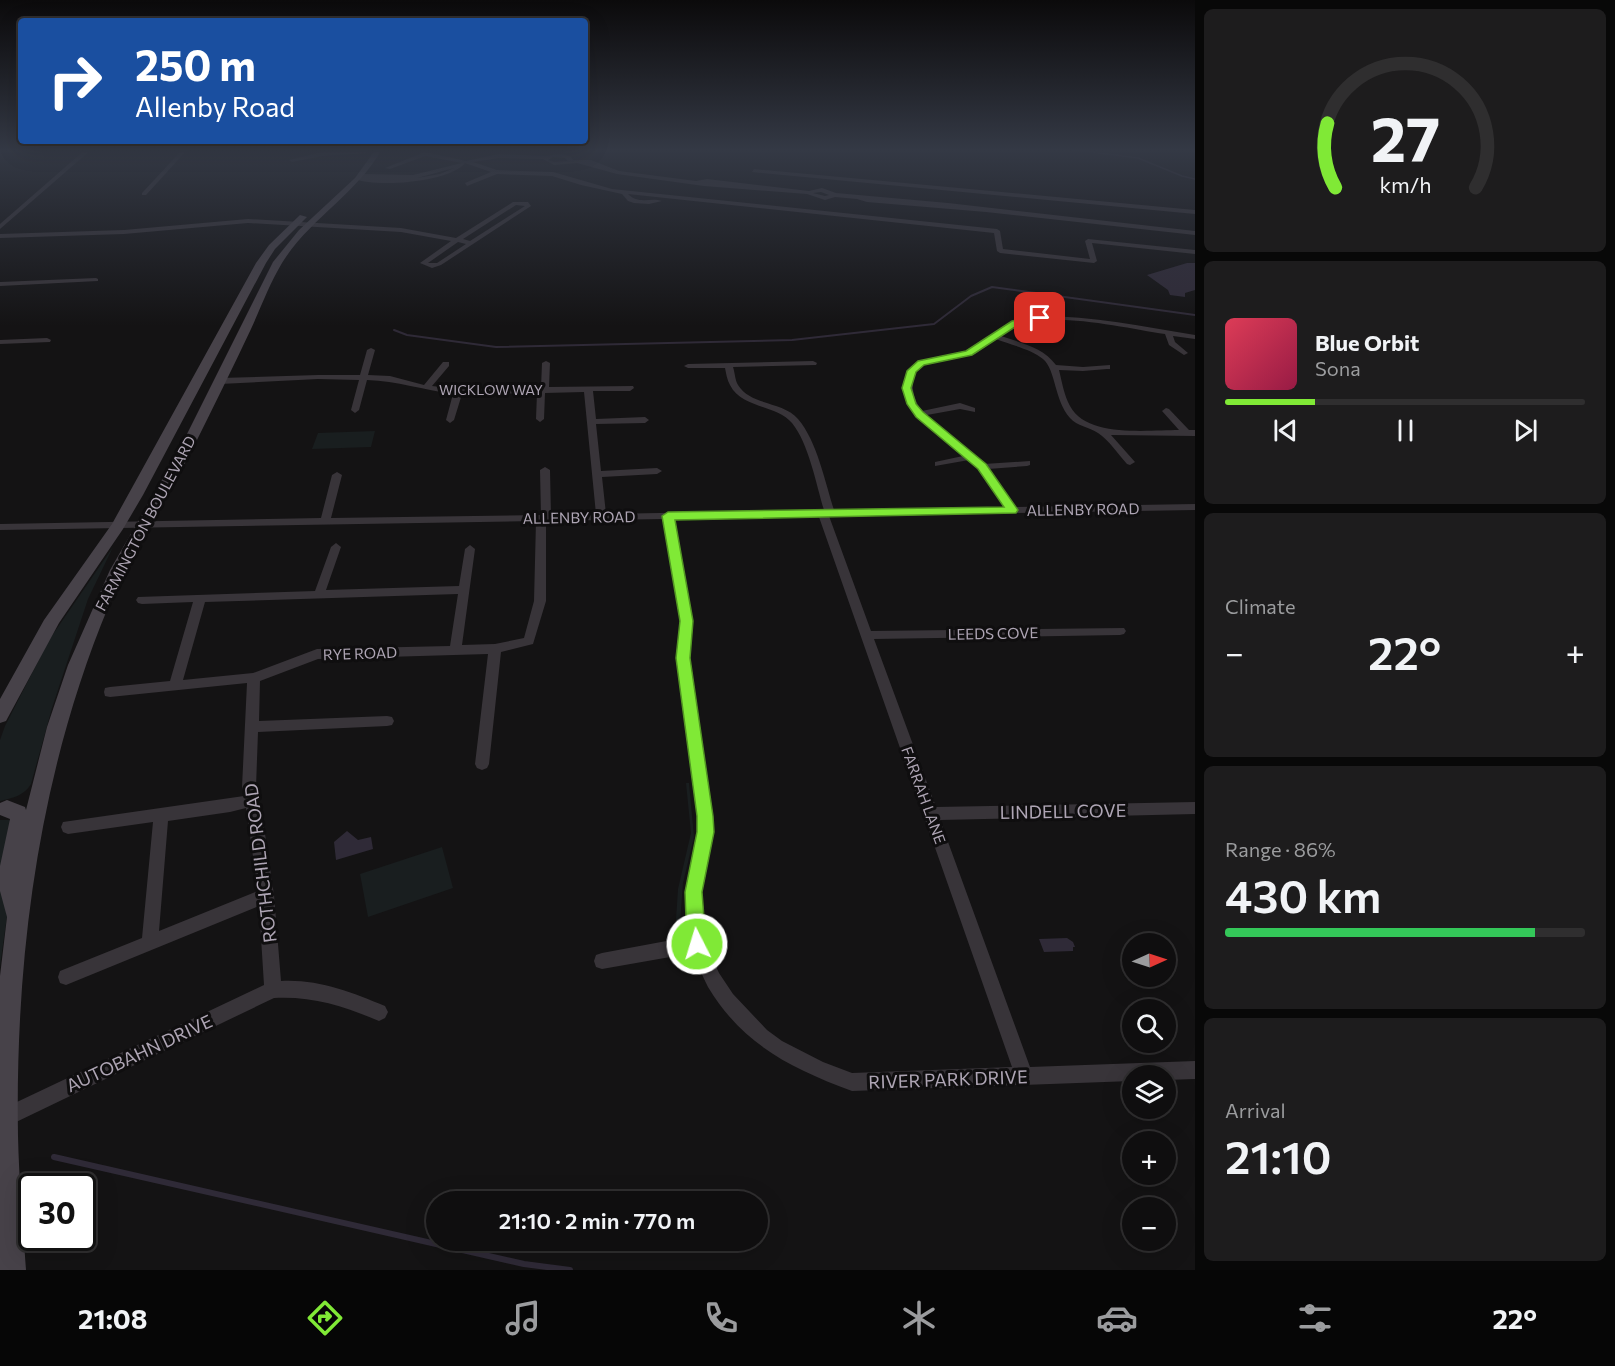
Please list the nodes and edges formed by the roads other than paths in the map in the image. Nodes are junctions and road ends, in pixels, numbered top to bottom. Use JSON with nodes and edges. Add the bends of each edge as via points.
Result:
{"nodes":[{"id":1,"x":21,"y":208,"type":"edge"},
{"id":2,"x":314,"y":208,"type":"edge"},
{"id":3,"x":326,"y":208,"type":"edge"},
{"id":4,"x":507,"y":208,"type":"edge"},
{"id":5,"x":522,"y":208,"type":"edge"},
{"id":6,"x":779,"y":208,"type":"edge"},
{"id":7,"x":817,"y":208,"type":"edge"},
{"id":8,"x":965,"y":208,"type":"edge"},
{"id":9,"x":1155,"y":208,"type":"edge"},
{"id":10,"x":816,"y":212,"type":"junction"},
{"id":11,"x":1195,"y":212,"type":"edge"},
{"id":12,"x":295,"y":223,"type":"junction"},
{"id":13,"x":310,"y":224,"type":"junction"},
{"id":14,"x":0,"y":227,"type":"edge"},
{"id":15,"x":1195,"y":231,"type":"edge"},
{"id":16,"x":0,"y":236,"type":"edge"},
{"id":17,"x":457,"y":240,"type":"junction"},
{"id":18,"x":472,"y":243,"type":"junction"},
{"id":19,"x":1195,"y":252,"type":"edge"},
{"id":20,"x":96,"y":280,"type":"dead end"},
{"id":21,"x":0,"y":284,"type":"edge"},
{"id":22,"x":1168,"y":333,"type":"junction"},
{"id":23,"x":995,"y":336,"type":"junction"},
{"id":24,"x":1195,"y":337,"type":"edge"},
{"id":25,"x":47,"y":340,"type":"dead end"},
{"id":26,"x":0,"y":342,"type":"edge"},
{"id":27,"x":371,"y":350,"type":"dead end"},
{"id":28,"x":1184,"y":353,"type":"dead end"},
{"id":29,"x":546,"y":363,"type":"dead end"},
{"id":30,"x":813,"y":363,"type":"dead end"},
{"id":31,"x":446,"y":364,"type":"dead end"},
{"id":32,"x":728,"y":365,"type":"junction"},
{"id":33,"x":688,"y":366,"type":"dead end"},
{"id":34,"x":1054,"y":367,"type":"junction"},
{"id":35,"x":1107,"y":367,"type":"dead end"},
{"id":36,"x":364,"y":377,"type":"junction"},
{"id":37,"x":209,"y":381,"type":"junction"},
{"id":38,"x":426,"y":388,"type":"junction"},
{"id":39,"x":630,"y":388,"type":"dead end"},
{"id":40,"x":588,"y":389,"type":"junction"},
{"id":41,"x":543,"y":390,"type":"junction"},
{"id":42,"x":458,"y":392,"type":"junction"},
{"id":43,"x":355,"y":410,"type":"dead end"},
{"id":44,"x":972,"y":410,"type":"dead end"},
{"id":45,"x":1166,"y":411,"type":"dead end"},
{"id":46,"x":920,"y":414,"type":"junction"},
{"id":47,"x":540,"y":419,"type":"dead end"},
{"id":48,"x":450,"y":420,"type":"dead end"},
{"id":49,"x":645,"y":420,"type":"dead end"},
{"id":50,"x":591,"y":422,"type":"junction"},
{"id":51,"x":1103,"y":432,"type":"junction"},
{"id":52,"x":1191,"y":433,"type":"edge"},
{"id":53,"x":971,"y":457,"type":"junction"},
{"id":54,"x":1130,"y":462,"type":"dead end"},
{"id":55,"x":1027,"y":463,"type":"dead end"},
{"id":56,"x":938,"y":464,"type":"dead end"},
{"id":57,"x":982,"y":467,"type":"junction"},
{"id":58,"x":544,"y":470,"type":"dead end"},
{"id":59,"x":657,"y":471,"type":"dead end"},
{"id":60,"x":597,"y":474,"type":"junction"},
{"id":61,"x":338,"y":475,"type":"dead end"},
{"id":62,"x":1195,"y":507,"type":"edge"},
{"id":63,"x":1012,"y":510,"type":"junction"},
{"id":64,"x":826,"y":513,"type":"junction"},
{"id":65,"x":668,"y":516,"type":"junction"},
{"id":66,"x":601,"y":517,"type":"junction"},
{"id":67,"x":543,"y":518,"type":"junction"},
{"id":68,"x":325,"y":522,"type":"junction"},
{"id":69,"x":129,"y":526,"type":"junction"},
{"id":70,"x":0,"y":528,"type":"edge"},
{"id":71,"x":336,"y":547,"type":"dead end"},
{"id":72,"x":470,"y":549,"type":"dead end"},
{"id":73,"x":464,"y":590,"type":"junction"},
{"id":74,"x":319,"y":595,"type":"junction"},
{"id":75,"x":200,"y":599,"type":"junction"},
{"id":76,"x":142,"y":600,"type":"dead end"},
{"id":77,"x":1120,"y":631,"type":"dead end"},
{"id":78,"x":867,"y":635,"type":"junction"},
{"id":79,"x":495,"y":649,"type":"junction"},
{"id":80,"x":455,"y":650,"type":"junction"},
{"id":81,"x":254,"y":678,"type":"junction"},
{"id":82,"x":175,"y":686,"type":"junction"},
{"id":83,"x":110,"y":693,"type":"dead end"},
{"id":84,"x":0,"y":716,"type":"edge"},
{"id":85,"x":387,"y":721,"type":"dead end"},
{"id":86,"x":251,"y":732,"type":"junction"},
{"id":87,"x":482,"y":764,"type":"dead end"},
{"id":88,"x":38,"y":801,"type":"junction"},
{"id":89,"x":250,"y":801,"type":"junction"},
{"id":90,"x":1195,"y":808,"type":"edge"},
{"id":91,"x":4,"y":810,"type":"edge"},
{"id":92,"x":931,"y":814,"type":"junction"},
{"id":93,"x":161,"y":816,"type":"junction"},
{"id":94,"x":68,"y":827,"type":"dead end"},
{"id":95,"x":266,"y":895,"type":"junction"},
{"id":96,"x":18,"y":924,"type":"junction"},
{"id":97,"x":150,"y":942,"type":"junction"},
{"id":98,"x":697,"y":944,"type":"junction"},
{"id":99,"x":602,"y":961,"type":"dead end"},
{"id":100,"x":66,"y":976,"type":"dead end"},
{"id":101,"x":273,"y":990,"type":"junction"},
{"id":102,"x":379,"y":1012,"type":"dead end"},
{"id":103,"x":1195,"y":1070,"type":"edge"},
{"id":104,"x":1025,"y":1077,"type":"junction"},
{"id":105,"x":5,"y":1117,"type":"junction"},
{"id":106,"x":12,"y":1270,"type":"edge"}],
"edges":[{"from":1,"to":14,"type":"street"},
{"from":2,"to":12,"type":"main road","name":"FARMINGTON BOULEVARD"},
{"from":3,"to":13,"type":"main road","name":"FARMINGTON BOULEVARD"},
{"from":4,"to":17,"type":"street"},
{"from":5,"to":18,"type":"street"},
{"from":6,"to":10,"type":"street"},
{"from":7,"to":10,"type":"street"},
{"from":8,"to":15,"type":"street"},
{"from":9,"to":11,"type":"street"},
{"from":10,"to":19,"type":"street","via":[[997,231],[1000,251],[1083,260],[1094,261],[1088,241]]},
{"from":12,"to":13,"type":"street"},
{"from":12,"to":16,"type":"street","via":[[248,221],[124,232]]},
{"from":12,"to":37,"type":"main road","name":"FARMINGTON BOULEVARD","via":[[261,263],[222,336]]},
{"from":13,"to":17,"type":"street","via":[[401,230]]},
{"from":13,"to":37,"type":"main road","name":"FARMINGTON BOULEVARD","via":[[278,261]]},
{"from":17,"to":18,"type":"street"},
{"from":17,"to":18,"type":"street","via":[[423,263],[439,264]]},
{"from":20,"to":21,"type":"street"},
{"from":22,"to":23,"type":"street","via":[[1096,327],[1054,318],[1012,324]]},
{"from":22,"to":24,"type":"street"},
{"from":22,"to":28,"type":"street"},
{"from":23,"to":34,"type":"street","via":[[1036,351]]},
{"from":23,"to":46,"type":"street","via":[[969,353],[914,367],[907,388]]},
{"from":25,"to":26,"type":"street"},
{"from":27,"to":36,"type":"street"},
{"from":29,"to":41,"type":"street"},
{"from":30,"to":32,"type":"street"},
{"from":31,"to":38,"type":"street"},
{"from":32,"to":33,"type":"street"},
{"from":32,"to":64,"type":"street","name":"FARRAH LANE","via":[[739,392],[780,409],[795,422],[811,458]]},
{"from":34,"to":35,"type":"street"},
{"from":34,"to":51,"type":"street","via":[[1066,408]]},
{"from":36,"to":37,"type":"street","name":"WICKLOW WAY"},
{"from":36,"to":38,"type":"street","name":"WICKLOW WAY","via":[[390,378]]},
{"from":36,"to":43,"type":"street"},
{"from":37,"to":69,"type":"main road","name":"FARMINGTON BOULEVARD","via":[[158,455],[154,480]]},
{"from":37,"to":69,"type":"main road","name":"FARMINGTON BOULEVARD","via":[[175,470]]},
{"from":38,"to":42,"type":"street","name":"WICKLOW WAY"},
{"from":39,"to":40,"type":"street","name":"WICKLOW WAY"},
{"from":40,"to":41,"type":"street","name":"WICKLOW WAY"},
{"from":40,"to":50,"type":"street"},
{"from":41,"to":42,"type":"street","name":"WICKLOW WAY"},
{"from":41,"to":47,"type":"street"},
{"from":42,"to":48,"type":"street"},
{"from":44,"to":46,"type":"street","via":[[960,406]]},
{"from":45,"to":52,"type":"street"},
{"from":46,"to":53,"type":"street"},
{"from":49,"to":50,"type":"street"},
{"from":50,"to":60,"type":"street"},
{"from":51,"to":52,"type":"street"},
{"from":51,"to":54,"type":"street"},
{"from":53,"to":56,"type":"street"},
{"from":53,"to":57,"type":"street"},
{"from":55,"to":57,"type":"street"},
{"from":57,"to":63,"type":"street"},
{"from":58,"to":67,"type":"street"},
{"from":59,"to":60,"type":"street"},
{"from":60,"to":66,"type":"street"},
{"from":61,"to":68,"type":"street"},
{"from":62,"to":63,"type":"street","name":"ALLENBY ROAD"},
{"from":63,"to":64,"type":"street","name":"ALLENBY ROAD"},
{"from":64,"to":65,"type":"street","name":"ALLENBY ROAD"},
{"from":64,"to":78,"type":"street","name":"FARRAH LANE"},
{"from":65,"to":66,"type":"street","name":"ALLENBY ROAD"},
{"from":65,"to":98,"type":"street","via":[[686,621],[683,658],[705,816],[706,832],[693,892]]},
{"from":66,"to":67,"type":"street","name":"ALLENBY ROAD"},
{"from":67,"to":68,"type":"street","name":"ALLENBY ROAD"},
{"from":67,"to":79,"type":"street","name":"RYE ROAD","via":[[540,601],[529,641]]},
{"from":68,"to":69,"type":"street","name":"ALLENBY ROAD"},
{"from":69,"to":70,"type":"street","name":"ALLENBY ROAD"},
{"from":69,"to":84,"type":"main road","name":"FARMINGTON BOULEVARD","via":[[52,620]]},
{"from":69,"to":88,"type":"main road","name":"FARMINGTON BOULEVARD","via":[[57,724]]},
{"from":71,"to":74,"type":"street"},
{"from":72,"to":73,"type":"street"},
{"from":73,"to":74,"type":"street"},
{"from":73,"to":80,"type":"street"},
{"from":74,"to":75,"type":"street"},
{"from":75,"to":76,"type":"street"},
{"from":75,"to":82,"type":"street"},
{"from":77,"to":78,"type":"street","name":"LEEDS COVE"},
{"from":78,"to":92,"type":"street","name":"FARRAH LANE"},
{"from":79,"to":80,"type":"street","name":"RYE ROAD"},
{"from":79,"to":87,"type":"street"},
{"from":80,"to":81,"type":"street","name":"RYE ROAD","via":[[316,654]]},
{"from":81,"to":82,"type":"street","name":"RYE ROAD"},
{"from":81,"to":86,"type":"street"},
{"from":82,"to":83,"type":"street","name":"RYE ROAD"},
{"from":85,"to":86,"type":"street"},
{"from":86,"to":89,"type":"street","name":"ROTHCHILD ROAD"},
{"from":88,"to":91,"type":"main road"},
{"from":88,"to":96,"type":"main road","name":"FARMINGTON BOULEVARD"},
{"from":89,"to":93,"type":"street"},
{"from":89,"to":95,"type":"street","name":"ROTHCHILD ROAD"},
{"from":90,"to":92,"type":"street","name":"LINDELL COVE"},
{"from":91,"to":96,"type":"main road","via":[[18,813],[20,819],[8,878]]},
{"from":92,"to":104,"type":"street","name":"FARRAH LANE"},
{"from":93,"to":94,"type":"street"},
{"from":93,"to":97,"type":"street"},
{"from":95,"to":97,"type":"street"},
{"from":95,"to":101,"type":"street","name":"ROTHCHILD ROAD"},
{"from":96,"to":105,"type":"main road","name":"FARMINGTON BOULEVARD","via":[[11,982]]},
{"from":97,"to":100,"type":"street"},
{"from":98,"to":99,"type":"street"},
{"from":98,"to":104,"type":"street","name":"RIVER PARK DRIVE","via":[[727,1000],[761,1036],[818,1069],[852,1082]]},
{"from":101,"to":102,"type":"street","via":[[328,992]]},
{"from":101,"to":105,"type":"street","name":"AUTOBAHN DRIVE"},
{"from":103,"to":104,"type":"street","name":"RIVER PARK DRIVE"},
{"from":105,"to":106,"type":"main road","name":"FARMINGTON BOULEVARD"}]}
